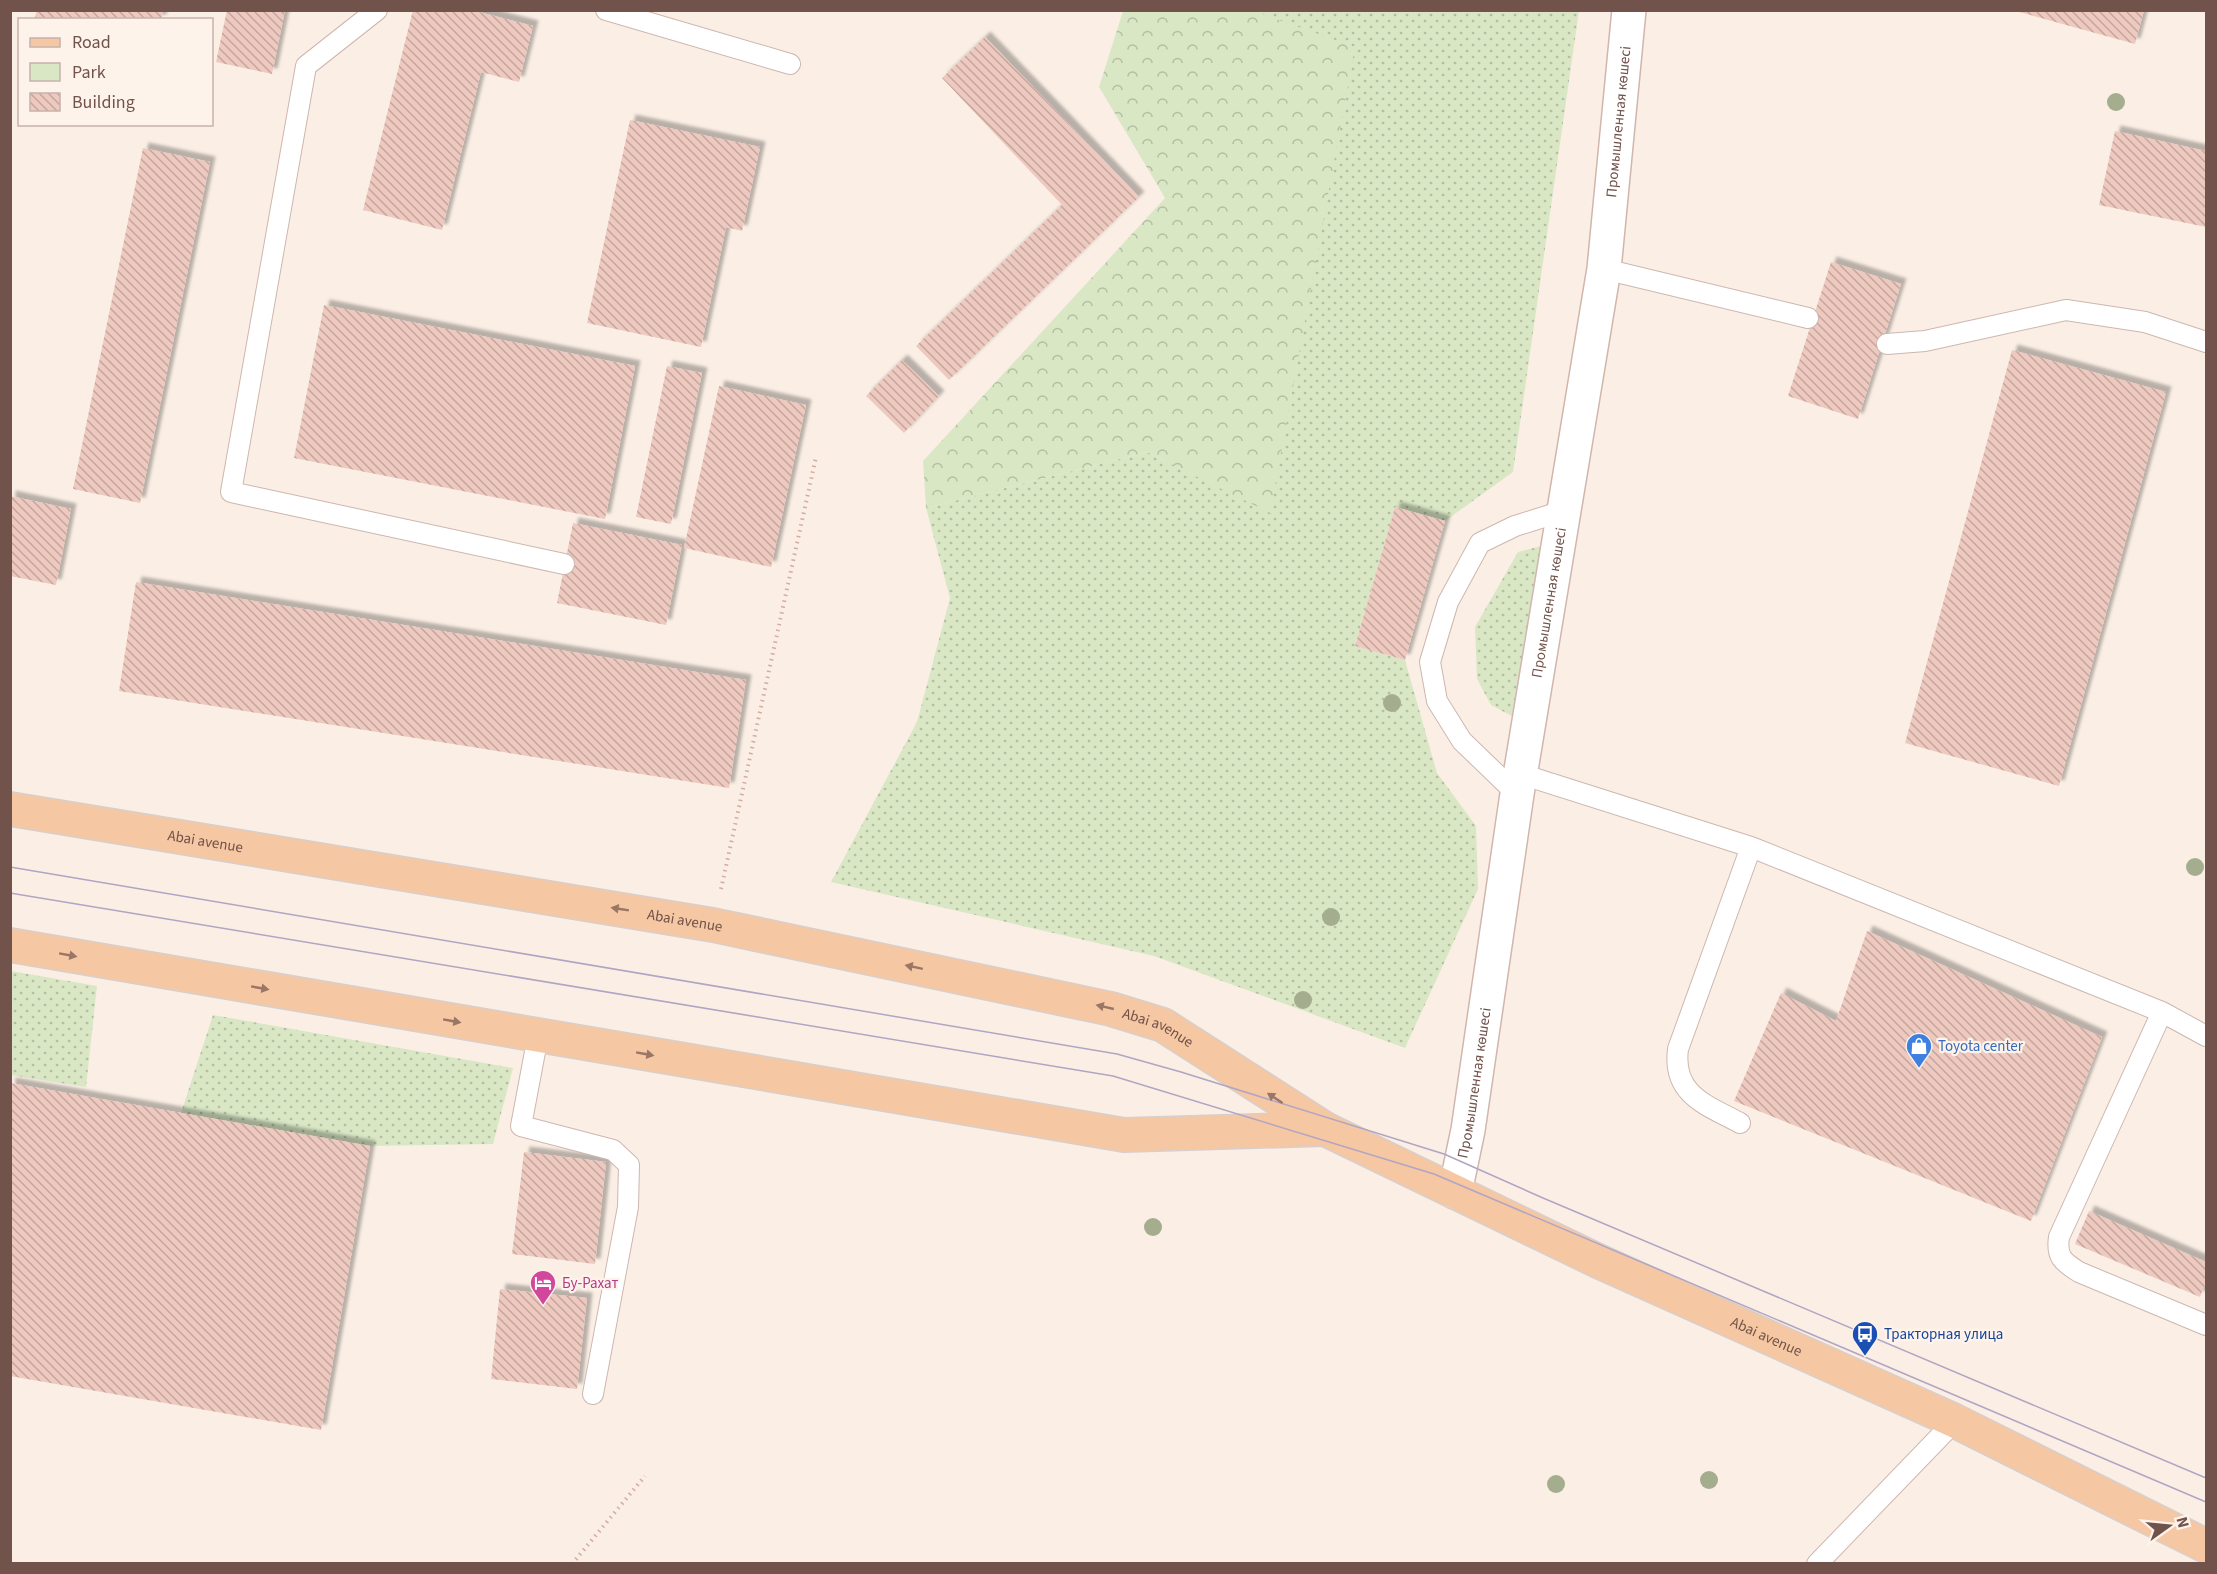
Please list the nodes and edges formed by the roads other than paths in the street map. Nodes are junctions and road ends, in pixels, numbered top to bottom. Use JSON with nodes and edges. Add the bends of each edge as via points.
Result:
{"nodes":[{"id":1,"x":377,"y":10,"type":"edge"},
{"id":2,"x":606,"y":10,"type":"edge"},
{"id":3,"x":1629,"y":10,"type":"edge"},
{"id":4,"x":790,"y":64,"type":"dead end"},
{"id":5,"x":1604,"y":269,"type":"junction"},
{"id":6,"x":1808,"y":318,"type":"dead end"},
{"id":7,"x":2206,"y":342,"type":"edge"},
{"id":8,"x":1887,"y":344,"type":"dead end"},
{"id":9,"x":1566,"y":510,"type":"junction"},
{"id":10,"x":564,"y":564,"type":"dead end"},
{"id":11,"x":1519,"y":784,"type":"junction"},
{"id":12,"x":10,"y":809,"type":"edge"},
{"id":13,"x":1751,"y":847,"type":"junction"},
{"id":14,"x":10,"y":945,"type":"edge"},
{"id":15,"x":2162,"y":1012,"type":"junction"},
{"id":16,"x":538,"y":1036,"type":"junction"},
{"id":17,"x":2206,"y":1036,"type":"edge"},
{"id":18,"x":1740,"y":1123,"type":"dead end"},
{"id":19,"x":1325,"y":1129,"type":"junction"},
{"id":20,"x":1455,"y":1192,"type":"junction"},
{"id":21,"x":2206,"y":1325,"type":"edge"},
{"id":22,"x":593,"y":1394,"type":"dead end"},
{"id":23,"x":1955,"y":1421,"type":"junction"},
{"id":24,"x":2206,"y":1546,"type":"edge"},
{"id":25,"x":1817,"y":1563,"type":"edge"}],
"edges":[{"from":1,"to":10,"type":"lane","via":[[306,66],[231,492]]},
{"from":2,"to":4,"type":"lane"},
{"from":3,"to":5,"type":"main road","name":"Промышленная көшесі"},
{"from":5,"to":6,"type":"lane"},
{"from":5,"to":9,"type":"main road","name":"Промышленная көшесі"},
{"from":7,"to":8,"type":"lane","via":[[2145,322],[2066,310],[1926,341]]},
{"from":9,"to":11,"type":"main road","name":"Промышленная көшесі"},
{"from":9,"to":11,"type":"lane","via":[[1515,526],[1480,543],[1448,602],[1430,662],[1437,701],[1462,741]]},
{"from":11,"to":13,"type":"lane"},
{"from":11,"to":20,"type":"main road","name":"Промышленная көшесі","via":[[1468,1130]]},
{"from":19,"to":12,"type":"main road","name":"Abai avenue","one_way":true,"via":[[1163,1025],[1111,1009],[713,925]]},
{"from":13,"to":15,"type":"lane"},
{"from":13,"to":18,"type":"lane","via":[[1678,1049],[1676,1064],[1680,1080],[1694,1098]]},
{"from":14,"to":16,"type":"main road","name":"Abai avenue","one_way":true},
{"from":15,"to":17,"type":"lane"},
{"from":15,"to":21,"type":"lane","via":[[2059,1237],[2057,1249],[2063,1261],[2079,1272]]},
{"from":16,"to":19,"type":"main road","name":"Abai avenue","one_way":true,"via":[[1124,1135]]},
{"from":16,"to":22,"type":"lane","via":[[521,1126],[613,1150],[629,1165],[628,1207]]},
{"from":19,"to":20,"type":"main road","name":"Abai avenue"},
{"from":20,"to":23,"type":"main road","name":"Abai avenue","via":[[1609,1266]]},
{"from":23,"to":24,"type":"main road","name":"Abai avenue"},
{"from":23,"to":25,"type":"lane"}]}
